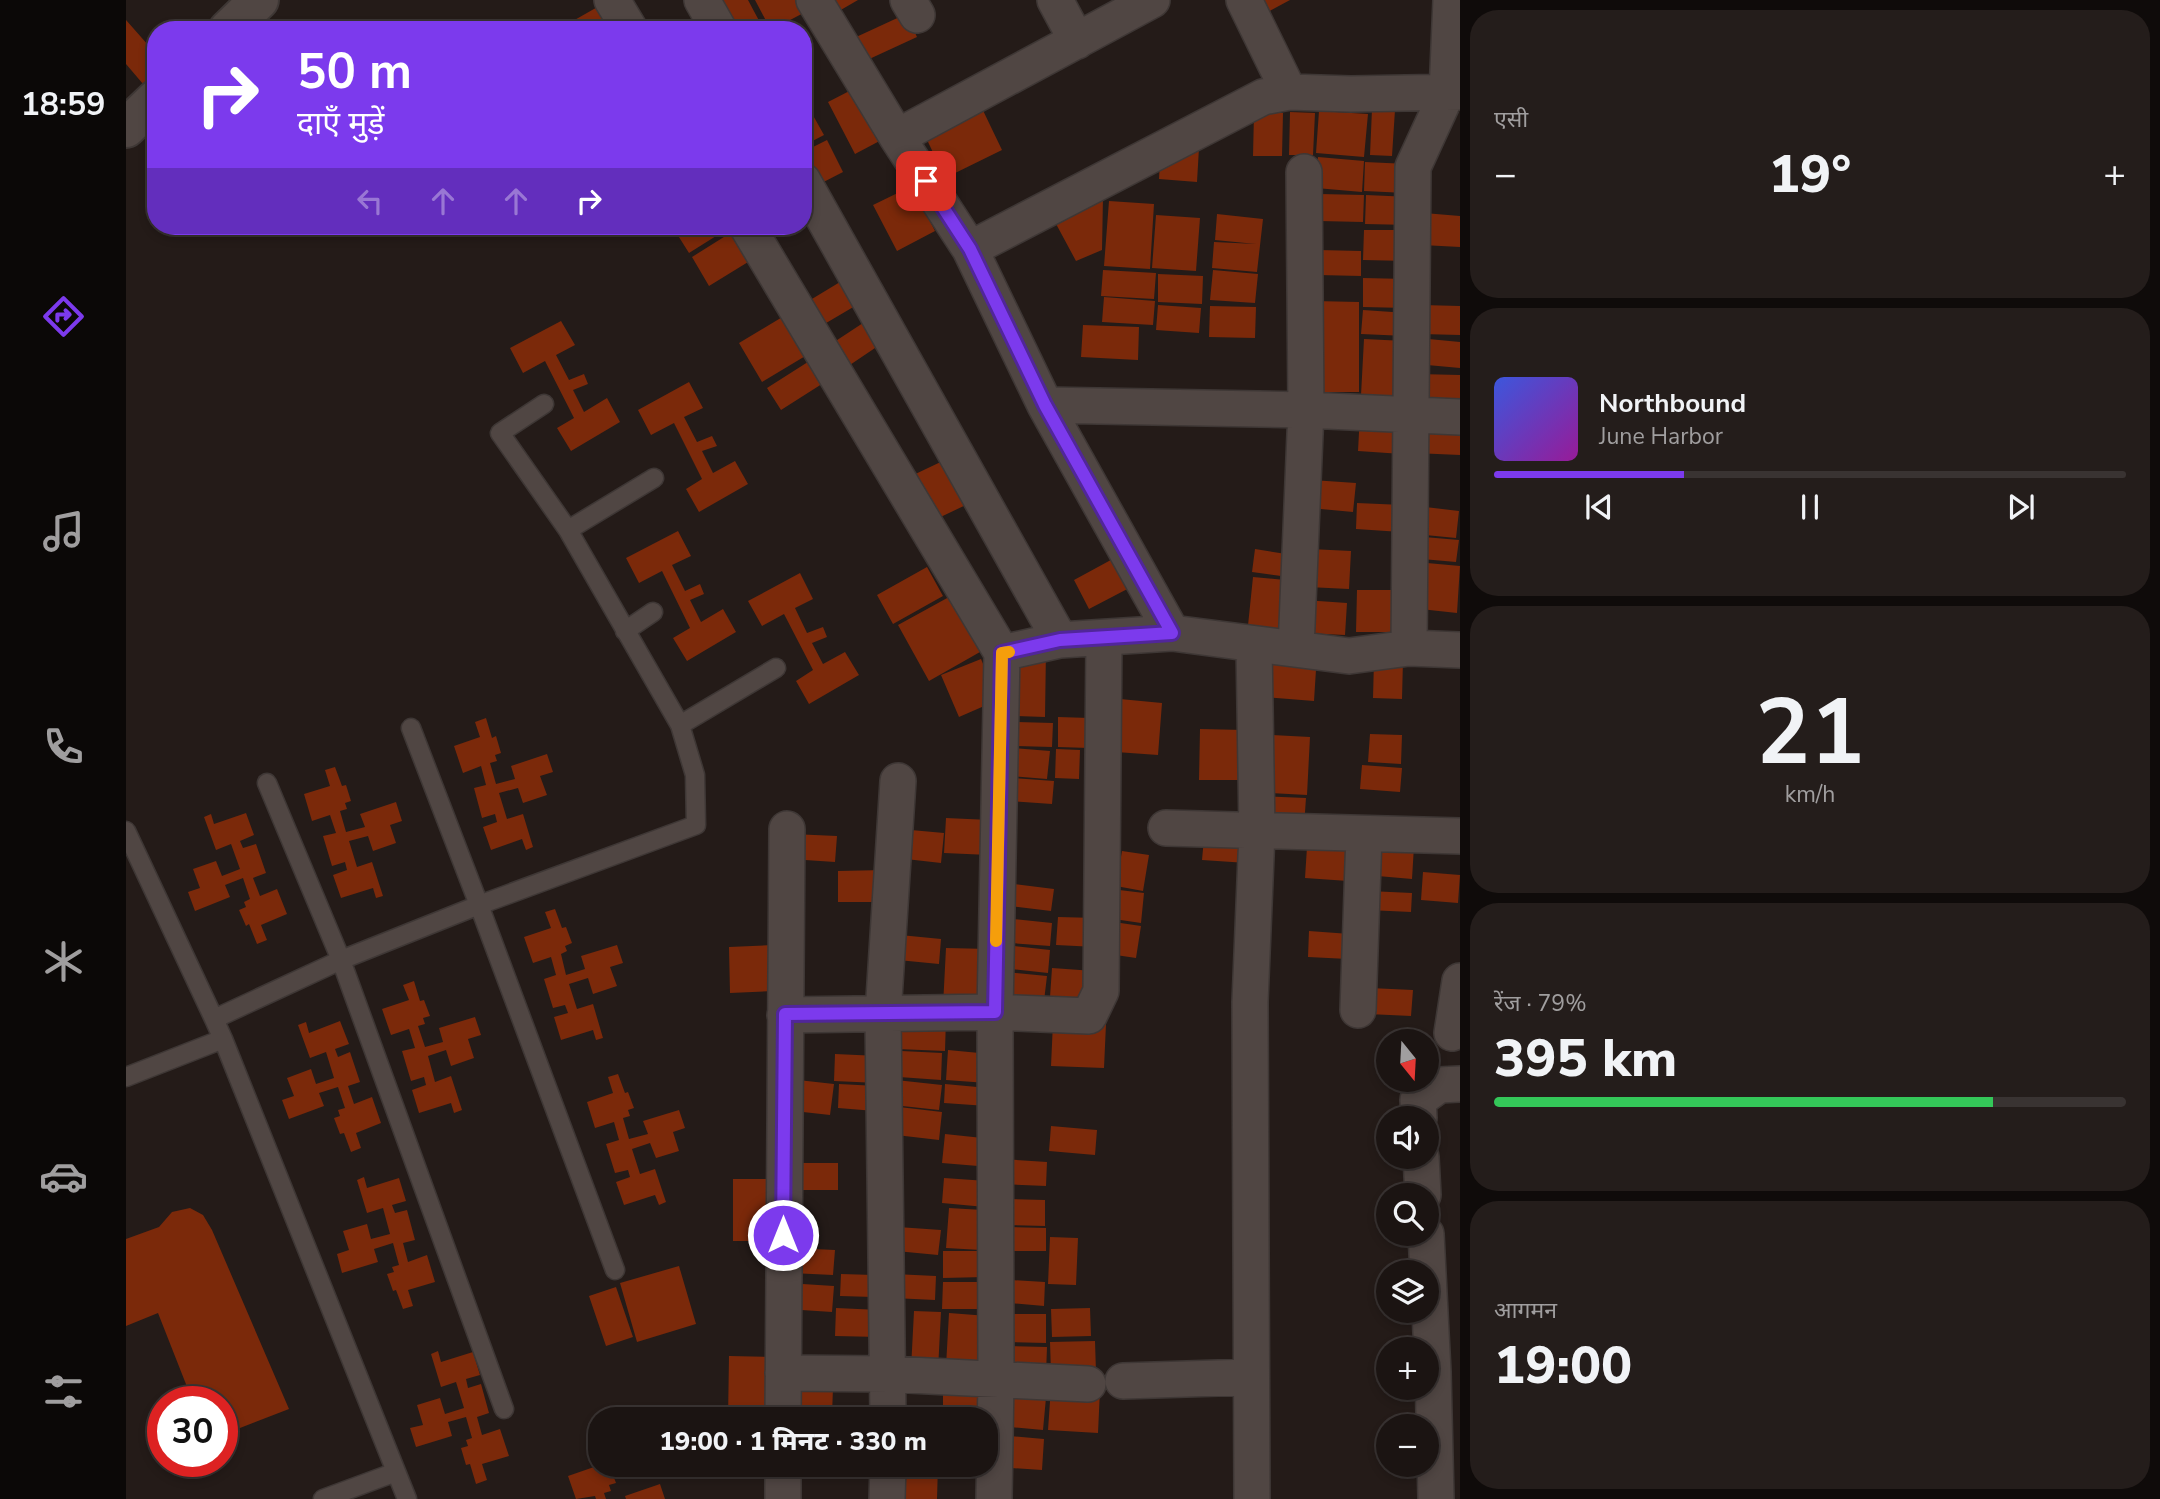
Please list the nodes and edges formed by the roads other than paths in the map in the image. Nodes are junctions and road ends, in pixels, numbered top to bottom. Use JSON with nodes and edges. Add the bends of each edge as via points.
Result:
{"nodes":[{"id":1,"x":258,"y":0,"type":"edge"},
{"id":2,"x":612,"y":0,"type":"edge"},
{"id":3,"x":702,"y":0,"type":"edge"},
{"id":4,"x":814,"y":0,"type":"edge"},
{"id":5,"x":1055,"y":0,"type":"edge"},
{"id":6,"x":1152,"y":0,"type":"edge"},
{"id":7,"x":1244,"y":0,"type":"edge"},
{"id":8,"x":1451,"y":0,"type":"edge"},
{"id":9,"x":237,"y":21,"type":"edge"},
{"id":10,"x":625,"y":21,"type":"edge"},
{"id":11,"x":714,"y":21,"type":"edge"},
{"id":12,"x":1077,"y":41,"type":"junction"},
{"id":13,"x":1289,"y":92,"type":"junction"},
{"id":14,"x":1454,"y":92,"type":"edge"},
{"id":15,"x":147,"y":108,"type":"edge"},
{"id":16,"x":126,"y":128,"type":"edge"},
{"id":17,"x":897,"y":137,"type":"junction"},
{"id":18,"x":1304,"y":172,"type":"dead end"},
{"id":19,"x":812,"y":197,"type":"edge"},
{"id":20,"x":752,"y":235,"type":"edge"},
{"id":21,"x":970,"y":249,"type":"junction"},
{"id":22,"x":544,"y":404,"type":"dead end"},
{"id":23,"x":1045,"y":405,"type":"junction"},
{"id":24,"x":1306,"y":410,"type":"junction"},
{"id":25,"x":1410,"y":415,"type":"junction"},
{"id":26,"x":1460,"y":417,"type":"edge"},
{"id":27,"x":654,"y":478,"type":"dead end"},
{"id":28,"x":568,"y":530,"type":"junction"},
{"id":29,"x":653,"y":612,"type":"dead end"},
{"id":30,"x":625,"y":631,"type":"junction"},
{"id":31,"x":1172,"y":633,"type":"junction"},
{"id":32,"x":1104,"y":639,"type":"junction"},
{"id":33,"x":1060,"y":640,"type":"junction"},
{"id":34,"x":1254,"y":644,"type":"junction"},
{"id":35,"x":1409,"y":648,"type":"junction"},
{"id":36,"x":1296,"y":649,"type":"junction"},
{"id":37,"x":1460,"y":650,"type":"edge"},
{"id":38,"x":1002,"y":653,"type":"junction"},
{"id":39,"x":776,"y":668,"type":"dead end"},
{"id":40,"x":680,"y":725,"type":"junction"},
{"id":41,"x":411,"y":728,"type":"dead end"},
{"id":42,"x":898,"y":781,"type":"dead end"},
{"id":43,"x":267,"y":783,"type":"dead end"},
{"id":44,"x":1166,"y":828,"type":"dead end"},
{"id":45,"x":786,"y":829,"type":"dead end"},
{"id":46,"x":126,"y":831,"type":"edge"},
{"id":47,"x":1257,"y":832,"type":"junction"},
{"id":48,"x":1364,"y":834,"type":"junction"},
{"id":49,"x":1460,"y":836,"type":"edge"},
{"id":50,"x":479,"y":905,"type":"junction"},
{"id":51,"x":341,"y":960,"type":"junction"},
{"id":52,"x":1460,"y":981,"type":"edge"},
{"id":53,"x":1359,"y":1010,"type":"dead end"},
{"id":54,"x":995,"y":1012,"type":"junction"},
{"id":55,"x":785,"y":1014,"type":"junction"},
{"id":56,"x":883,"y":1014,"type":"junction"},
{"id":57,"x":214,"y":1019,"type":"junction"},
{"id":58,"x":1452,"y":1033,"type":"dead end"},
{"id":59,"x":223,"y":1039,"type":"junction"},
{"id":60,"x":126,"y":1077,"type":"edge"},
{"id":61,"x":1460,"y":1084,"type":"edge"},
{"id":62,"x":1418,"y":1106,"type":"edge"},
{"id":63,"x":1428,"y":1246,"type":"edge"},
{"id":64,"x":615,"y":1270,"type":"dead end"},
{"id":65,"x":1447,"y":1371,"type":"edge"},
{"id":66,"x":783,"y":1373,"type":"junction"},
{"id":67,"x":889,"y":1374,"type":"junction"},
{"id":68,"x":1250,"y":1377,"type":"junction"},
{"id":69,"x":996,"y":1379,"type":"junction"},
{"id":70,"x":1124,"y":1381,"type":"dead end"},
{"id":71,"x":1088,"y":1384,"type":"dead end"},
{"id":72,"x":783,"y":1407,"type":"edge"},
{"id":73,"x":888,"y":1407,"type":"edge"},
{"id":74,"x":503,"y":1409,"type":"dead end"},
{"id":75,"x":396,"y":1472,"type":"junction"},
{"id":76,"x":783,"y":1477,"type":"edge"},
{"id":77,"x":888,"y":1477,"type":"edge"},
{"id":78,"x":323,"y":1499,"type":"edge"},
{"id":79,"x":407,"y":1499,"type":"edge"},
{"id":80,"x":783,"y":1499,"type":"edge"},
{"id":81,"x":887,"y":1499,"type":"edge"},
{"id":82,"x":993,"y":1499,"type":"edge"},
{"id":83,"x":1252,"y":1499,"type":"edge"},
{"id":84,"x":1436,"y":1499,"type":"edge"}],
"edges":[{"from":1,"to":9,"type":"street"},
{"from":2,"to":10,"type":"street"},
{"from":3,"to":11,"type":"street"},
{"from":4,"to":17,"type":"street"},
{"from":5,"to":12,"type":"street"},
{"from":6,"to":12,"type":"street"},
{"from":7,"to":13,"type":"street"},
{"from":8,"to":14,"type":"street"},
{"from":12,"to":17,"type":"street"},
{"from":13,"to":14,"type":"street"},
{"from":13,"to":21,"type":"street","via":[[1263,97]]},
{"from":14,"to":25,"type":"street","via":[[1413,167]]},
{"from":15,"to":16,"type":"street"},
{"from":17,"to":21,"type":"street"},
{"from":18,"to":24,"type":"street"},
{"from":19,"to":33,"type":"street"},
{"from":20,"to":38,"type":"street"},
{"from":21,"to":23,"type":"street"},
{"from":22,"to":28,"type":"lane","via":[[500,433]]},
{"from":23,"to":24,"type":"street"},
{"from":23,"to":31,"type":"street"},
{"from":24,"to":25,"type":"street"},
{"from":24,"to":36,"type":"street"},
{"from":25,"to":26,"type":"street"},
{"from":25,"to":35,"type":"street"},
{"from":27,"to":28,"type":"lane"},
{"from":28,"to":30,"type":"lane"},
{"from":29,"to":30,"type":"lane"},
{"from":30,"to":40,"type":"lane"},
{"from":31,"to":32,"type":"street"},
{"from":31,"to":34,"type":"street"},
{"from":32,"to":33,"type":"street"},
{"from":32,"to":54,"type":"street","via":[[1101,991],[1089,1016]]},
{"from":33,"to":38,"type":"street"},
{"from":34,"to":36,"type":"street"},
{"from":34,"to":47,"type":"street"},
{"from":35,"to":36,"type":"street","via":[[1349,656]]},
{"from":35,"to":37,"type":"street"},
{"from":38,"to":54,"type":"street"},
{"from":39,"to":40,"type":"lane"},
{"from":40,"to":50,"type":"lane","via":[[695,775],[696,825]]},
{"from":41,"to":50,"type":"lane"},
{"from":42,"to":56,"type":"street"},
{"from":43,"to":51,"type":"lane"},
{"from":44,"to":47,"type":"street"},
{"from":45,"to":55,"type":"street"},
{"from":46,"to":57,"type":"lane"},
{"from":47,"to":48,"type":"street"},
{"from":47,"to":68,"type":"street","via":[[1251,1002]]},
{"from":48,"to":49,"type":"street"},
{"from":48,"to":53,"type":"street"},
{"from":50,"to":51,"type":"lane"},
{"from":50,"to":64,"type":"lane"},
{"from":51,"to":57,"type":"lane"},
{"from":51,"to":74,"type":"lane"},
{"from":52,"to":58,"type":"street"},
{"from":54,"to":56,"type":"street"},
{"from":54,"to":69,"type":"street"},
{"from":55,"to":56,"type":"street"},
{"from":55,"to":66,"type":"street"},
{"from":56,"to":67,"type":"street"},
{"from":57,"to":59,"type":"lane"},
{"from":59,"to":60,"type":"lane"},
{"from":59,"to":75,"type":"lane"},
{"from":61,"to":62,"type":"street","via":[[1439,1085],[1418,1100]]},
{"from":63,"to":65,"type":"street"},
{"from":65,"to":84,"type":"street"},
{"from":66,"to":67,"type":"street"},
{"from":66,"to":72,"type":"street"},
{"from":67,"to":69,"type":"street"},
{"from":67,"to":73,"type":"street"},
{"from":68,"to":70,"type":"street"},
{"from":68,"to":83,"type":"street"},
{"from":69,"to":71,"type":"street"},
{"from":69,"to":82,"type":"street"},
{"from":75,"to":78,"type":"lane"},
{"from":75,"to":79,"type":"lane"},
{"from":76,"to":80,"type":"street"},
{"from":77,"to":81,"type":"street"}]}
